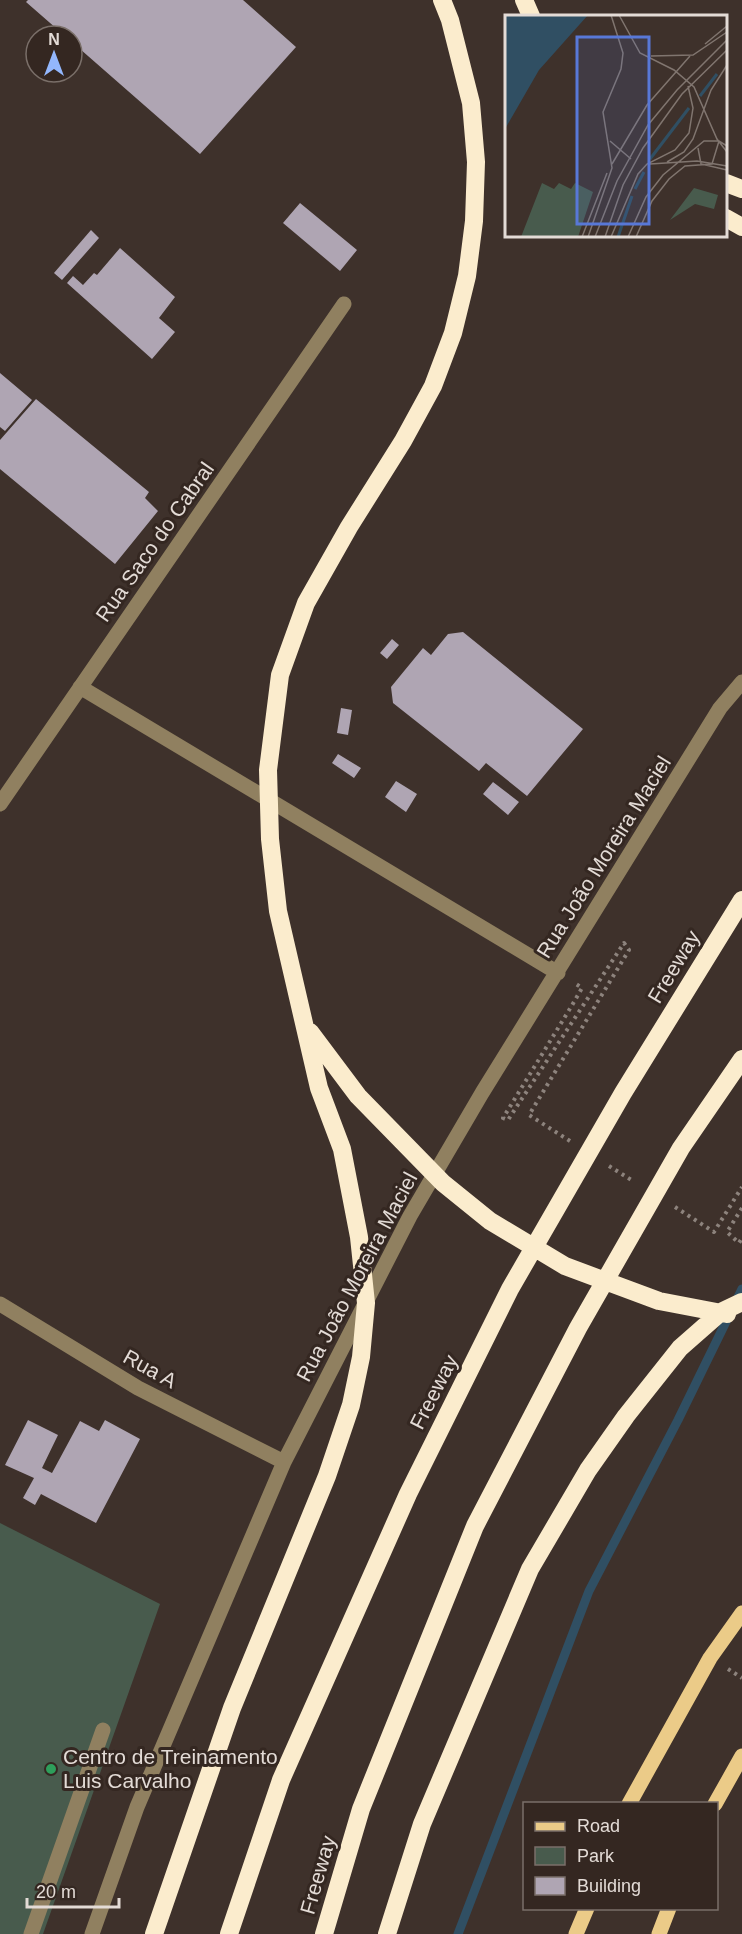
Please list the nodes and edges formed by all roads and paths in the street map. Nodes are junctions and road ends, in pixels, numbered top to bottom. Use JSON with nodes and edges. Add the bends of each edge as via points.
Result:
{"nodes":[{"id":1,"x":442,"y":0,"type":"edge"},
{"id":2,"x":524,"y":0,"type":"edge"},
{"id":3,"x":531,"y":15,"type":"edge"},
{"id":4,"x":727,"y":183,"type":"edge"},
{"id":5,"x":742,"y":189,"type":"edge"},
{"id":6,"x":727,"y":219,"type":"edge"},
{"id":7,"x":742,"y":227,"type":"edge"},
{"id":8,"x":344,"y":304,"type":"dead end"},
{"id":9,"x":742,"y":682,"type":"edge"},
{"id":10,"x":80,"y":687,"type":"junction"},
{"id":11,"x":0,"y":804,"type":"edge"},
{"id":12,"x":742,"y":900,"type":"edge"},
{"id":13,"x":629,"y":950,"type":"dead end"},
{"id":14,"x":558,"y":973,"type":"junction"},
{"id":15,"x":306,"y":1026,"type":"junction"},
{"id":16,"x":742,"y":1059,"type":"edge"},
{"id":17,"x":742,"y":1208,"type":"edge"},
{"id":18,"x":742,"y":1238,"type":"edge"},
{"id":19,"x":742,"y":1302,"type":"edge"},
{"id":20,"x":0,"y":1304,"type":"edge"},
{"id":21,"x":742,"y":1315,"type":"edge"},
{"id":22,"x":284,"y":1462,"type":"junction"},
{"id":23,"x":742,"y":1613,"type":"edge"},
{"id":24,"x":103,"y":1730,"type":"dead end"},
{"id":25,"x":742,"y":1756,"type":"edge"},
{"id":26,"x":630,"y":1802,"type":"edge"},
{"id":27,"x":716,"y":1802,"type":"edge"},
{"id":28,"x":586,"y":1910,"type":"edge"},
{"id":29,"x":668,"y":1910,"type":"edge"},
{"id":30,"x":31,"y":1934,"type":"edge"},
{"id":31,"x":92,"y":1934,"type":"edge"},
{"id":32,"x":154,"y":1934,"type":"edge"},
{"id":33,"x":229,"y":1934,"type":"edge"},
{"id":34,"x":324,"y":1934,"type":"edge"},
{"id":35,"x":387,"y":1934,"type":"edge"},
{"id":36,"x":576,"y":1934,"type":"edge"},
{"id":37,"x":659,"y":1934,"type":"edge"}],
"edges":[{"from":1,"to":15,"type":"highway","via":[[471,103],[476,162],[474,221],[464,288],[453,333],[433,386],[306,603],[280,675],[268,770],[270,839],[278,911]]},
{"from":2,"to":3,"type":"highway"},
{"from":4,"to":5,"type":"highway"},
{"from":6,"to":7,"type":"highway"},
{"from":8,"to":10,"type":"street","name":"Rua Saco do Cabral"},
{"from":9,"to":14,"type":"street","name":"Rua João Moreira Maciel","via":[[720,708]]},
{"from":10,"to":11,"type":"street","name":"Rua Saco do Cabral"},
{"from":10,"to":14,"type":"street"},
{"from":12,"to":33,"type":"highway","name":"Freeway","via":[[623,1093],[510,1289],[408,1494],[281,1780]]},
{"from":13,"to":14,"type":"path","via":[[624,943],[508,1120],[503,1118],[582,988]]},
{"from":14,"to":22,"type":"street","name":"Rua João Moreira Maciel","via":[[410,1216]]},
{"from":15,"to":21,"type":"highway","via":[[358,1096],[443,1184],[490,1221],[565,1266],[659,1301]]},
{"from":15,"to":32,"type":"highway","via":[[319,1088],[342,1149],[359,1237],[366,1303],[361,1357],[351,1405],[327,1476],[232,1708]]},
{"from":16,"to":34,"type":"highway","name":"Freeway","via":[[681,1148],[578,1328],[475,1526],[361,1809]]},
{"from":17,"to":18,"type":"path","via":[[727,1232],[739,1243]]},
{"from":19,"to":35,"type":"highway","via":[[721,1312],[680,1348],[626,1416],[588,1470],[530,1569],[422,1824]]},
{"from":20,"to":22,"type":"street","name":"Rua A","via":[[138,1388]]},
{"from":22,"to":31,"type":"street","name":"Rua João Moreira Maciel","via":[[137,1808]]},
{"from":23,"to":26,"type":"main road","via":[[710,1658]]},
{"from":24,"to":30,"type":"street"},
{"from":25,"to":27,"type":"main road"},
{"from":28,"to":36,"type":"main road"},
{"from":29,"to":37,"type":"main road"}]}
